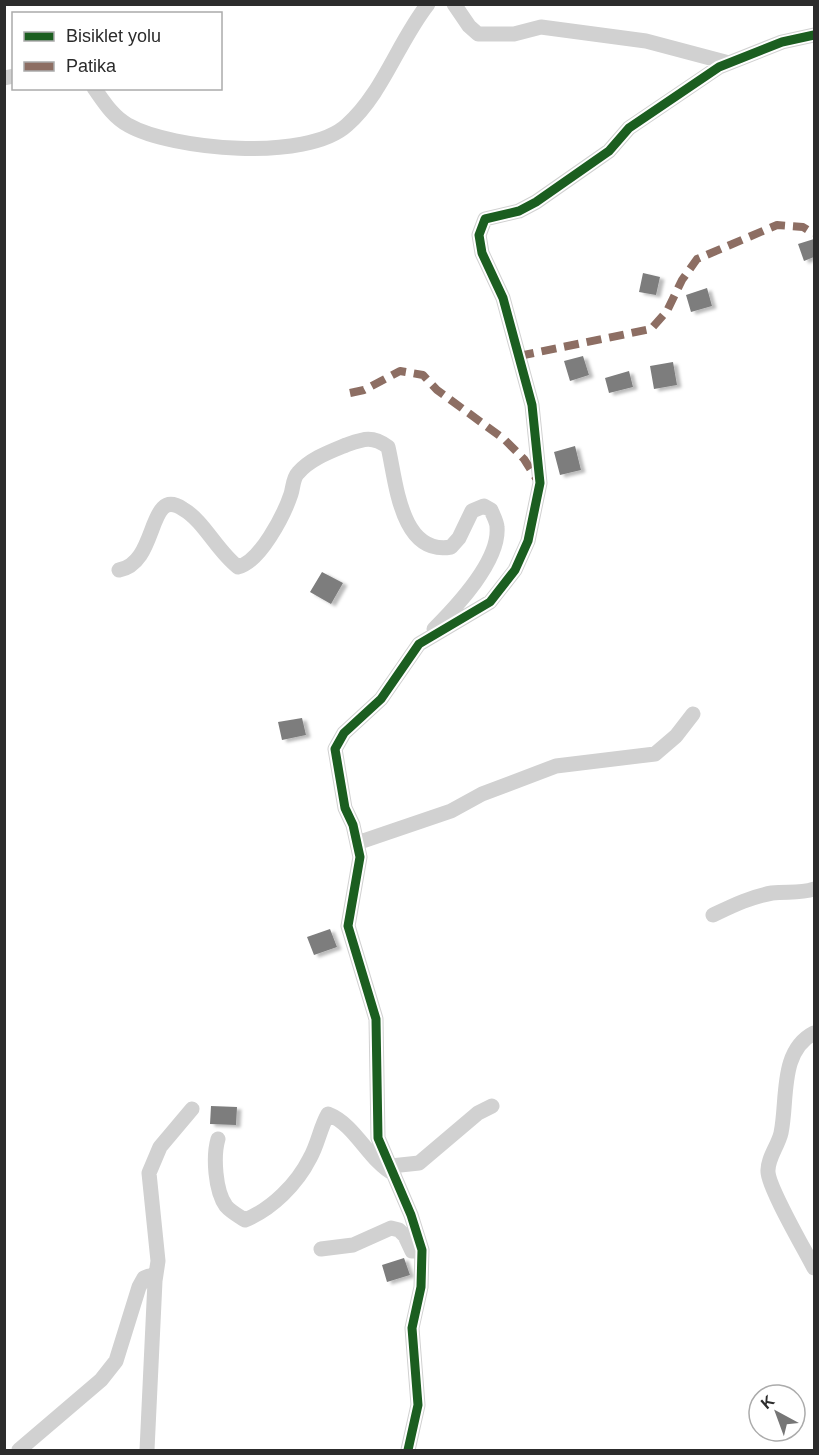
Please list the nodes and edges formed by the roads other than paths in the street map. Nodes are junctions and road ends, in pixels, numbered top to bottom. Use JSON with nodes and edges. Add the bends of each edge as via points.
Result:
{"nodes":[{"id":1,"x":428,"y":4,"type":"edge"},
{"id":2,"x":454,"y":4,"type":"edge"},
{"id":3,"x":814,"y":35,"type":"edge"},
{"id":4,"x":729,"y":63,"type":"junction"},
{"id":5,"x":95,"y":90,"type":"edge"},
{"id":6,"x":118,"y":570,"type":"dead end"},
{"id":7,"x":419,"y":644,"type":"junction"},
{"id":8,"x":693,"y":714,"type":"dead end"},
{"id":9,"x":357,"y":843,"type":"junction"},
{"id":10,"x":814,"y":889,"type":"edge"},
{"id":11,"x":713,"y":915,"type":"dead end"},
{"id":12,"x":814,"y":1033,"type":"edge"},
{"id":13,"x":492,"y":1106,"type":"dead end"},
{"id":14,"x":192,"y":1108,"type":"dead end"},
{"id":15,"x":218,"y":1139,"type":"dead end"},
{"id":16,"x":392,"y":1170,"type":"junction"},
{"id":17,"x":321,"y":1249,"type":"dead end"},
{"id":18,"x":422,"y":1250,"type":"junction"},
{"id":19,"x":814,"y":1268,"type":"edge"},
{"id":20,"x":155,"y":1281,"type":"junction"},
{"id":21,"x":19,"y":1450,"type":"edge"},
{"id":22,"x":147,"y":1450,"type":"edge"},
{"id":23,"x":408,"y":1450,"type":"edge"}],
"edges":[{"from":1,"to":5,"type":"street","via":[[365,106],[345,127],[318,140],[264,150],[162,140],[127,124]]},
{"from":2,"to":4,"type":"street","via":[[478,34],[514,34],[542,27],[646,41]]},
{"from":3,"to":4,"type":"street","via":[[782,42]]},
{"from":4,"to":7,"type":"street","via":[[629,128],[609,151],[536,202],[519,211],[485,219],[479,235],[482,253],[503,298],[532,405],[540,483],[528,541],[515,570],[490,602]]},
{"from":6,"to":7,"type":"street","via":[[138,560],[157,512],[166,505],[184,509],[227,559],[238,567],[245,565],[277,523],[296,474],[327,452],[366,438],[380,441],[388,447],[406,520],[424,543],[450,547],[472,511],[484,506],[491,510],[498,528],[483,571],[460,604]]},
{"from":7,"to":9,"type":"street","via":[[381,699],[344,733],[335,749],[345,808]]},
{"from":8,"to":9,"type":"street","via":[[655,754],[556,766],[482,794],[451,811]]},
{"from":9,"to":16,"type":"street","via":[[360,857],[348,926],[376,1019],[378,1138]]},
{"from":10,"to":11,"type":"street","via":[[799,894],[772,893]]},
{"from":12,"to":19,"type":"street","via":[[798,1046],[789,1065],[781,1136],[768,1173]]},
{"from":13,"to":16,"type":"street","via":[[478,1113],[419,1163]]},
{"from":14,"to":20,"type":"street","via":[[160,1148],[149,1173],[158,1261]]},
{"from":15,"to":16,"type":"street","via":[[215,1157],[222,1194],[226,1205],[245,1220],[267,1208],[292,1186],[311,1158],[328,1114],[360,1142],[379,1166]]},
{"from":16,"to":18,"type":"street"},
{"from":17,"to":18,"type":"street","via":[[354,1245],[391,1228],[405,1236],[412,1251]]},
{"from":18,"to":23,"type":"street","via":[[421,1287],[412,1328],[418,1405]]},
{"from":20,"to":21,"type":"street","via":[[144,1278],[116,1361],[101,1380]]},
{"from":20,"to":22,"type":"street"}]}
